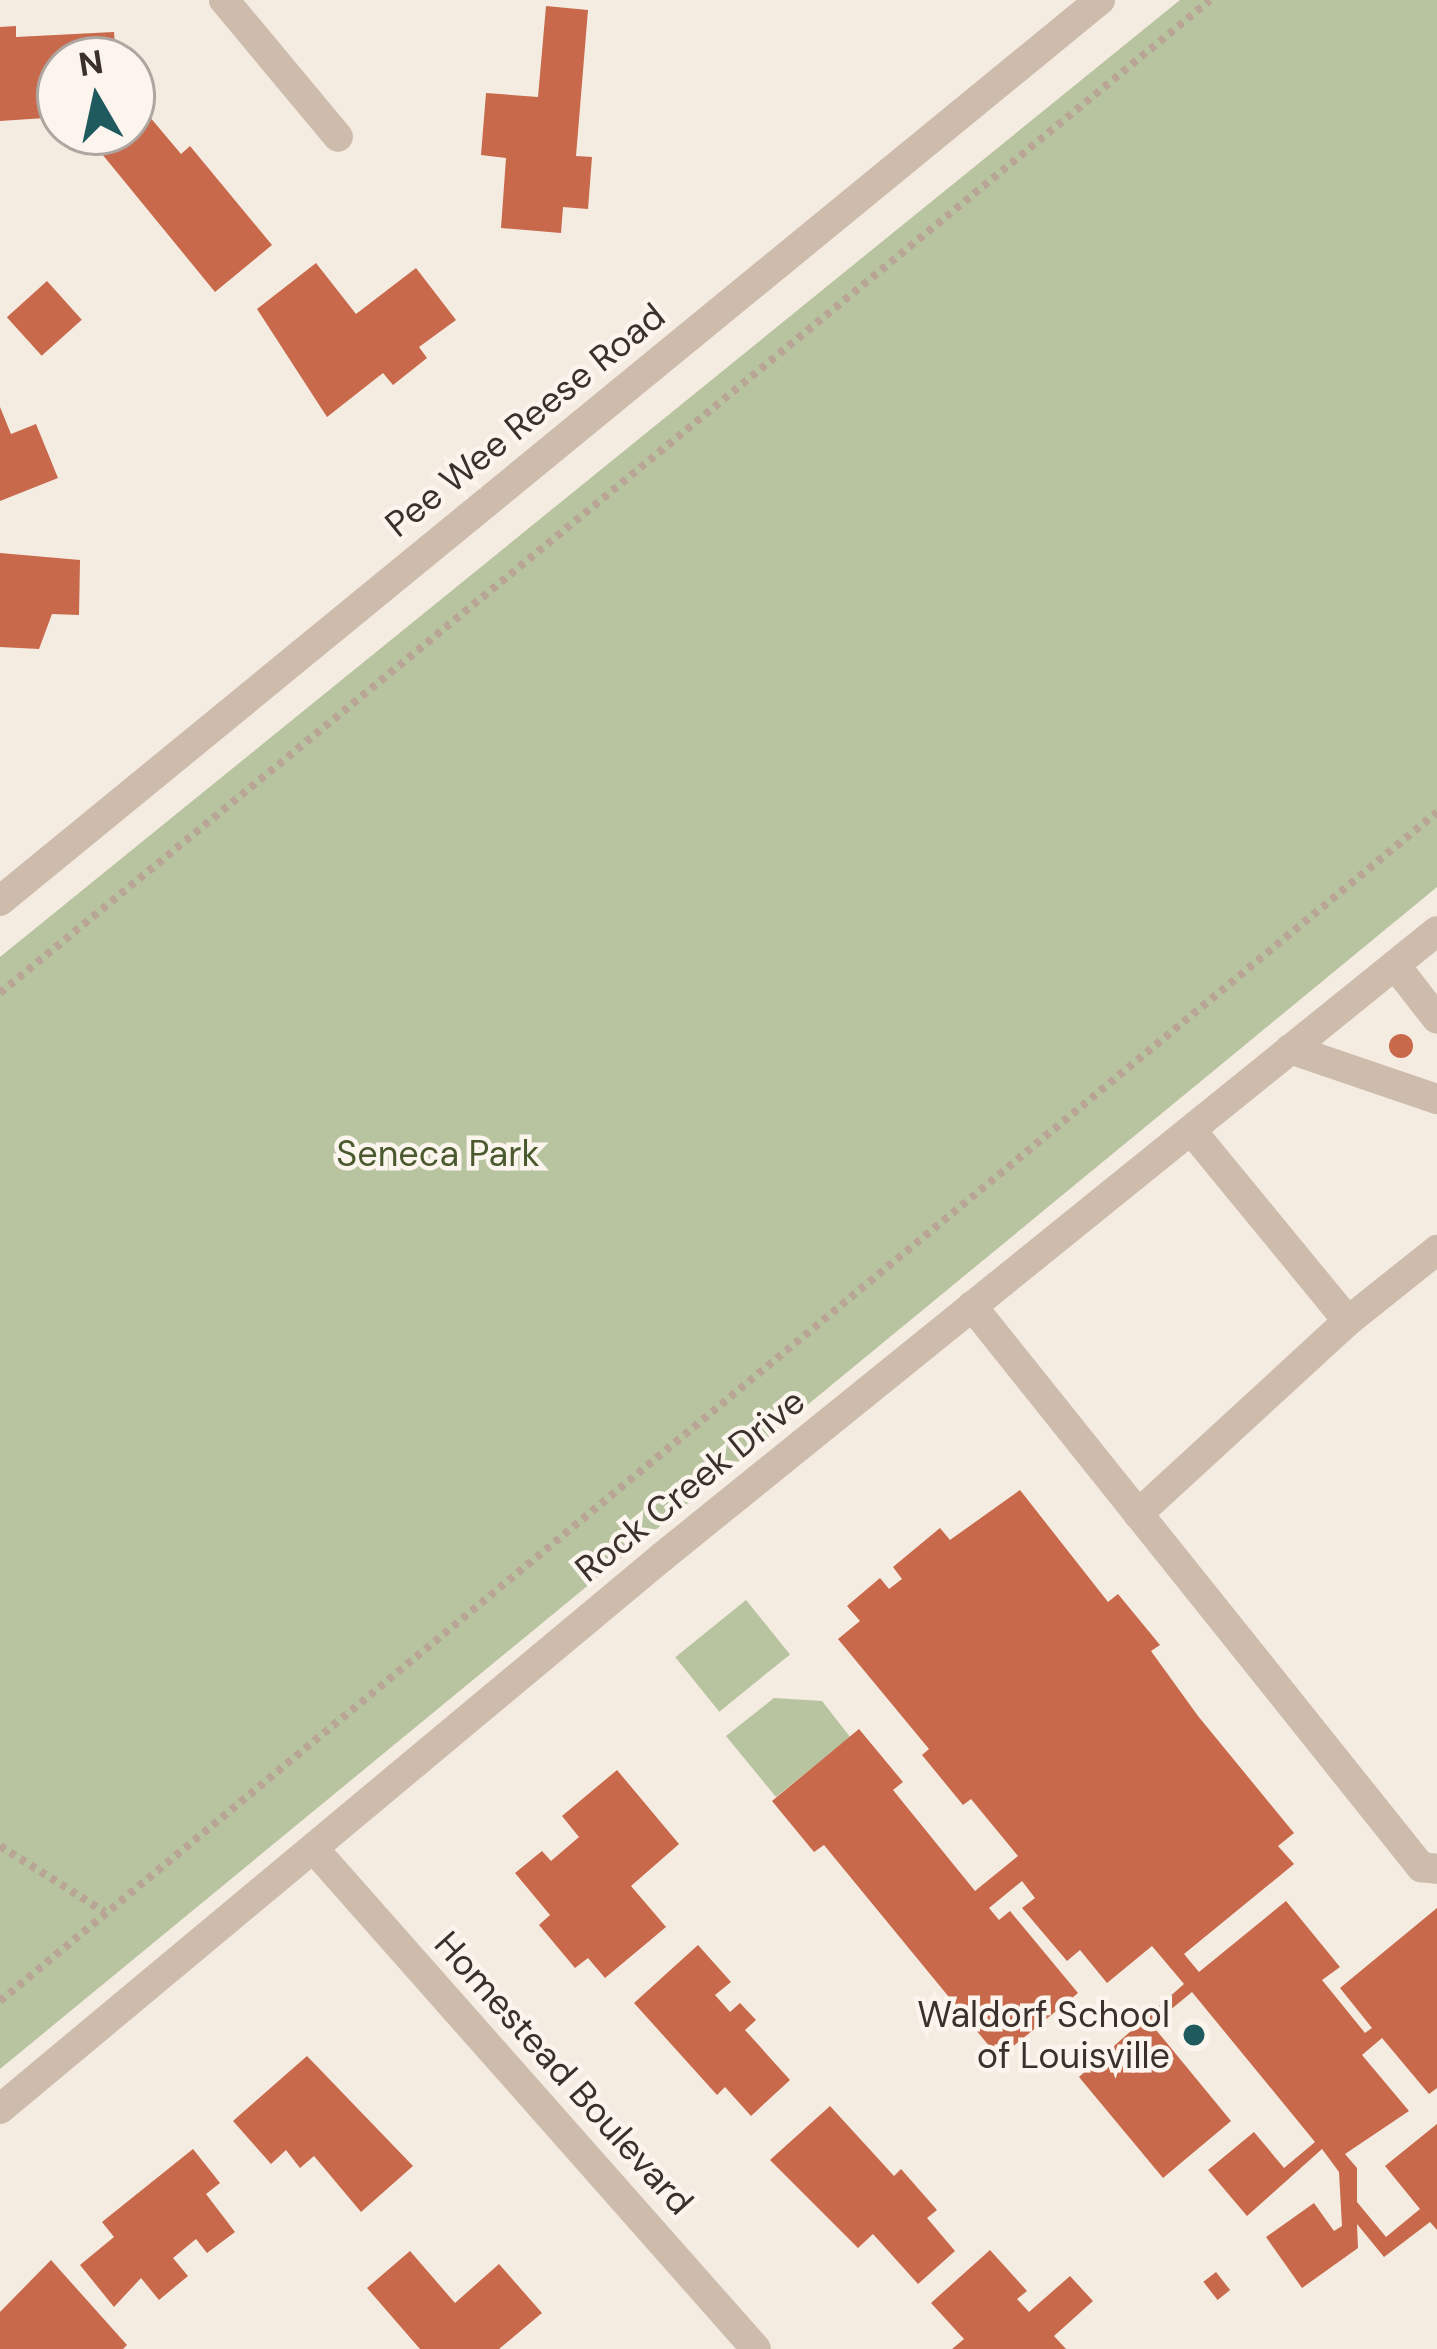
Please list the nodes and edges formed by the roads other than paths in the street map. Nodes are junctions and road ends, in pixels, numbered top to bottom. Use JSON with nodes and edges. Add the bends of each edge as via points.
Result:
{"nodes":[{"id":1,"x":224,"y":0,"type":"edge"},
{"id":2,"x":1100,"y":0,"type":"edge"},
{"id":3,"x":338,"y":137,"type":"dead end"},
{"id":4,"x":0,"y":901,"type":"edge"},
{"id":5,"x":1437,"y":931,"type":"edge"},
{"id":6,"x":1395,"y":965,"type":"junction"},
{"id":7,"x":1437,"y":1019,"type":"edge"},
{"id":8,"x":1290,"y":1049,"type":"junction"},
{"id":9,"x":1437,"y":1099,"type":"edge"},
{"id":10,"x":1191,"y":1130,"type":"junction"},
{"id":11,"x":1437,"y":1250,"type":"edge"},
{"id":12,"x":972,"y":1306,"type":"junction"},
{"id":13,"x":1348,"y":1321,"type":"junction"},
{"id":14,"x":1138,"y":1514,"type":"junction"},
{"id":15,"x":314,"y":1849,"type":"junction"},
{"id":16,"x":1437,"y":1870,"type":"edge"},
{"id":17,"x":0,"y":2109,"type":"edge"},
{"id":18,"x":756,"y":2349,"type":"edge"}],
"edges":[{"from":1,"to":3,"type":"street"},
{"from":2,"to":4,"type":"street","name":"Pee Wee Reese Road"},
{"from":5,"to":6,"type":"street","name":"Rock Creek Drive"},
{"from":6,"to":7,"type":"street"},
{"from":6,"to":8,"type":"street","name":"Rock Creek Drive"},
{"from":8,"to":9,"type":"street"},
{"from":8,"to":10,"type":"street","name":"Rock Creek Drive"},
{"from":10,"to":12,"type":"street","name":"Rock Creek Drive"},
{"from":10,"to":13,"type":"street"},
{"from":11,"to":13,"type":"street"},
{"from":12,"to":14,"type":"street"},
{"from":12,"to":15,"type":"street","name":"Rock Creek Drive"},
{"from":13,"to":14,"type":"street"},
{"from":14,"to":16,"type":"street","via":[[1421,1867]]},
{"from":15,"to":17,"type":"street","name":"Rock Creek Drive"},
{"from":15,"to":18,"type":"street","name":"Homestead Boulevard"}]}
